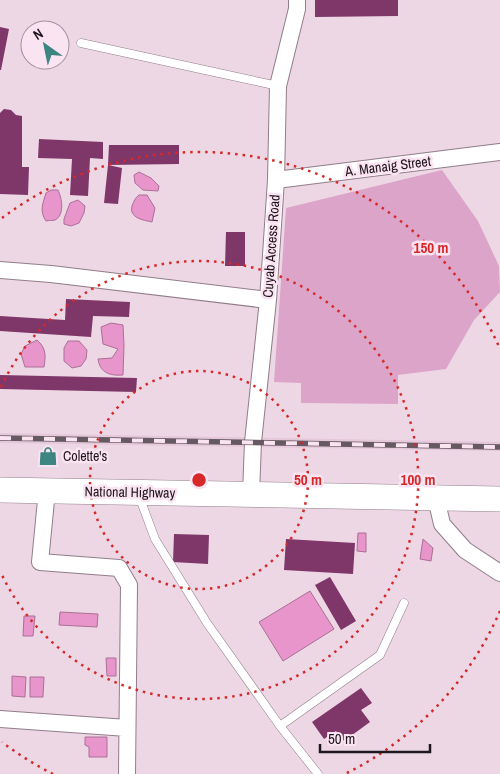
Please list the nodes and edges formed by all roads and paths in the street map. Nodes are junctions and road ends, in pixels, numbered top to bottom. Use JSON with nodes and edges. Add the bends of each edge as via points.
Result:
{"nodes":[{"id":1,"x":297,"y":0,"type":"edge"},
{"id":2,"x":81,"y":43,"type":"dead end"},
{"id":3,"x":278,"y":86,"type":"junction"},
{"id":4,"x":500,"y":152,"type":"edge"},
{"id":5,"x":276,"y":180,"type":"junction"},
{"id":6,"x":0,"y":270,"type":"edge"},
{"id":7,"x":268,"y":300,"type":"junction"},
{"id":8,"x":0,"y":490,"type":"edge"},
{"id":9,"x":47,"y":490,"type":"junction"},
{"id":10,"x":138,"y":492,"type":"junction"},
{"id":11,"x":251,"y":494,"type":"junction"},
{"id":12,"x":436,"y":498,"type":"junction"},
{"id":13,"x":500,"y":499,"type":"edge"},
{"id":14,"x":500,"y":573,"type":"edge"},
{"id":15,"x":404,"y":603,"type":"dead end"},
{"id":16,"x":0,"y":719,"type":"edge"},
{"id":17,"x":280,"y":726,"type":"junction"},
{"id":18,"x":127,"y":728,"type":"junction"},
{"id":19,"x":127,"y":774,"type":"edge"},
{"id":20,"x":318,"y":774,"type":"edge"}],
"edges":[{"from":1,"to":3,"type":"street","name":"Cuyab Access Road"},
{"from":2,"to":3,"type":"lane"},
{"from":3,"to":5,"type":"street","name":"Cuyab Access Road"},
{"from":4,"to":5,"type":"street","name":"A. Manaig Street"},
{"from":5,"to":7,"type":"street","name":"Cuyab Access Road"},
{"from":6,"to":7,"type":"street"},
{"from":7,"to":11,"type":"street","name":"Cuyab Access Road","via":[[253,442]]},
{"from":8,"to":9,"type":"main road","name":"National Highway"},
{"from":9,"to":10,"type":"main road","name":"National Highway"},
{"from":9,"to":18,"type":"street","via":[[40,562],[119,568],[129,585]]},
{"from":10,"to":11,"type":"main road","name":"National Highway"},
{"from":10,"to":17,"type":"lane","via":[[155,539],[207,623]]},
{"from":11,"to":12,"type":"main road","name":"National Highway"},
{"from":12,"to":13,"type":"main road","name":"National Highway"},
{"from":12,"to":14,"type":"street","via":[[442,524],[465,550]]},
{"from":15,"to":17,"type":"lane","via":[[380,655]]},
{"from":16,"to":18,"type":"street"},
{"from":17,"to":20,"type":"lane"},
{"from":18,"to":19,"type":"street"}]}
